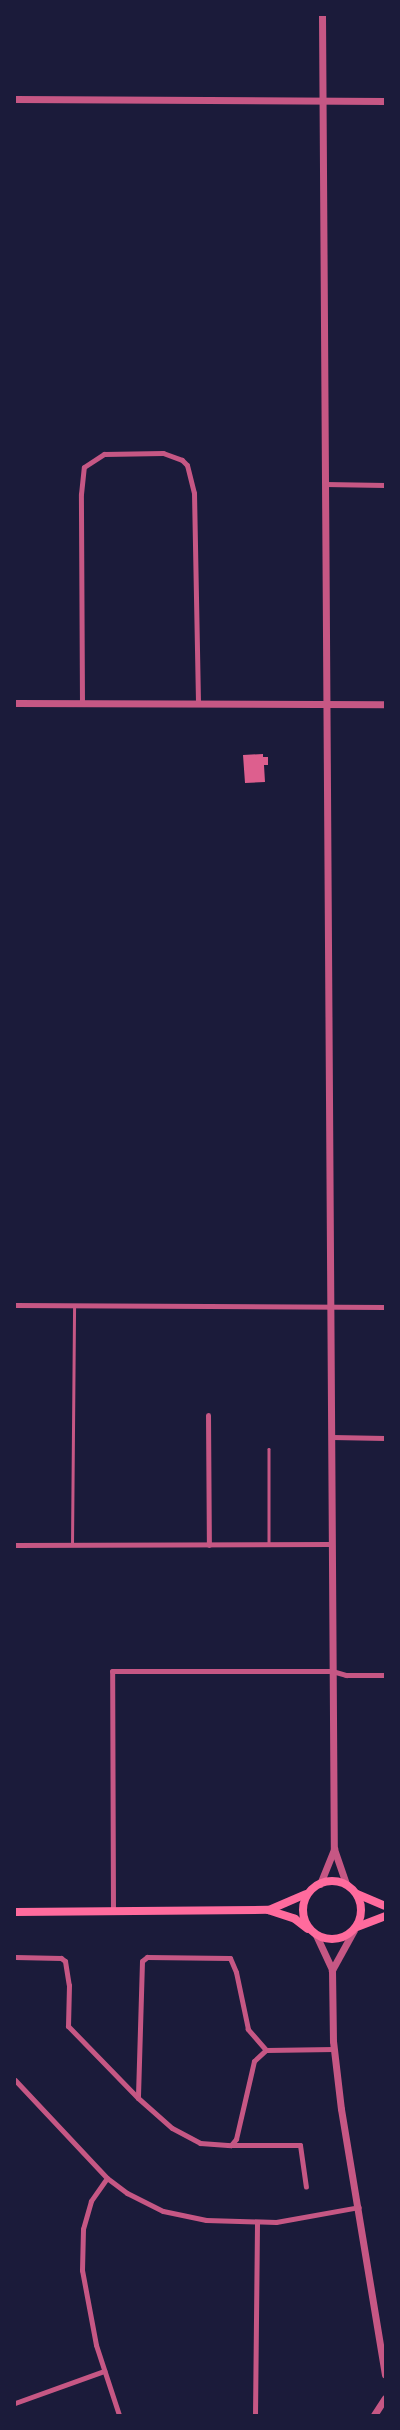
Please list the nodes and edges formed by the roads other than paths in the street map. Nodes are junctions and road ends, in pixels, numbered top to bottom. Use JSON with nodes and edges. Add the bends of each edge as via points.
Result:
{"nodes":[{"id":1,"x":322,"y":15,"type":"edge"},
{"id":2,"x":15,"y":99,"type":"edge"},
{"id":3,"x":323,"y":101,"type":"junction"},
{"id":4,"x":385,"y":101,"type":"edge"},
{"id":5,"x":325,"y":484,"type":"junction"},
{"id":6,"x":385,"y":485,"type":"edge"},
{"id":7,"x":15,"y":703,"type":"edge"},
{"id":8,"x":82,"y":703,"type":"junction"},
{"id":9,"x":327,"y":703,"type":"junction"},
{"id":10,"x":198,"y":704,"type":"junction"},
{"id":11,"x":385,"y":704,"type":"edge"},
{"id":12,"x":15,"y":1305,"type":"edge"},
{"id":13,"x":74,"y":1305,"type":"junction"},
{"id":14,"x":332,"y":1306,"type":"junction"},
{"id":15,"x":385,"y":1307,"type":"edge"},
{"id":16,"x":208,"y":1415,"type":"dead end"},
{"id":17,"x":332,"y":1437,"type":"junction"},
{"id":18,"x":385,"y":1438,"type":"edge"},
{"id":19,"x":269,"y":1449,"type":"dead end"},
{"id":20,"x":269,"y":1544,"type":"junction"},
{"id":21,"x":330,"y":1544,"type":"junction"},
{"id":22,"x":15,"y":1545,"type":"edge"},
{"id":23,"x":72,"y":1545,"type":"junction"},
{"id":24,"x":209,"y":1545,"type":"junction"},
{"id":25,"x":332,"y":1671,"type":"junction"},
{"id":26,"x":385,"y":1675,"type":"edge"},
{"id":27,"x":334,"y":1849,"type":"junction"},
{"id":28,"x":320,"y":1884,"type":"junction"},
{"id":29,"x":346,"y":1884,"type":"junction"},
{"id":30,"x":311,"y":1889,"type":"junction"},
{"id":31,"x":357,"y":1894,"type":"junction"},
{"id":32,"x":385,"y":1906,"type":"edge"},
{"id":33,"x":268,"y":1910,"type":"junction"},
{"id":34,"x":15,"y":1912,"type":"edge"},
{"id":35,"x":113,"y":1912,"type":"junction"},
{"id":36,"x":385,"y":1916,"type":"edge"},
{"id":37,"x":308,"y":1929,"type":"junction"},
{"id":38,"x":354,"y":1930,"type":"junction"},
{"id":39,"x":316,"y":1935,"type":"junction"},
{"id":40,"x":15,"y":1957,"type":"edge"},
{"id":41,"x":332,"y":1970,"type":"junction"},
{"id":42,"x":266,"y":2050,"type":"junction"},
{"id":43,"x":334,"y":2050,"type":"junction"},
{"id":44,"x":15,"y":2080,"type":"edge"},
{"id":45,"x":138,"y":2098,"type":"junction"},
{"id":46,"x":231,"y":2144,"type":"junction"},
{"id":47,"x":107,"y":2178,"type":"junction"},
{"id":48,"x":306,"y":2188,"type":"dead end"},
{"id":49,"x":359,"y":2207,"type":"junction"},
{"id":50,"x":257,"y":2222,"type":"junction"},
{"id":51,"x":104,"y":2371,"type":"junction"},
{"id":52,"x":385,"y":2374,"type":"edge"},
{"id":53,"x":385,"y":2398,"type":"edge"},
{"id":54,"x":15,"y":2403,"type":"edge"},
{"id":55,"x":119,"y":2415,"type":"edge"},
{"id":56,"x":255,"y":2415,"type":"edge"},
{"id":57,"x":374,"y":2415,"type":"edge"}],
"edges":[{"from":1,"to":3,"type":"street"},
{"from":2,"to":3,"type":"street"},
{"from":3,"to":4,"type":"street"},
{"from":3,"to":5,"type":"street"},
{"from":5,"to":6,"type":"street"},
{"from":5,"to":9,"type":"street"},
{"from":7,"to":8,"type":"street"},
{"from":8,"to":10,"type":"street"},
{"from":8,"to":10,"type":"street","via":[[81,494],[84,467],[104,454],[163,453],[182,460],[187,466],[194,493]]},
{"from":9,"to":10,"type":"street"},
{"from":9,"to":11,"type":"street"},
{"from":9,"to":14,"type":"street"},
{"from":12,"to":13,"type":"street"},
{"from":13,"to":14,"type":"street"},
{"from":13,"to":23,"type":"lane"},
{"from":14,"to":15,"type":"street"},
{"from":14,"to":17,"type":"street"},
{"from":16,"to":24,"type":"street"},
{"from":17,"to":18,"type":"street"},
{"from":17,"to":21,"type":"street"},
{"from":19,"to":20,"type":"lane"},
{"from":20,"to":21,"type":"street"},
{"from":20,"to":24,"type":"street"},
{"from":21,"to":25,"type":"street"},
{"from":22,"to":23,"type":"street"},
{"from":23,"to":24,"type":"street"},
{"from":25,"to":26,"type":"street","via":[[346,1675]]},
{"from":25,"to":27,"type":"street"},
{"from":25,"to":35,"type":"street","via":[[112,1671]]},
{"from":27,"to":28,"type":"street"},
{"from":27,"to":29,"type":"street"},
{"from":28,"to":29,"type":"main road","via":[[332,1881]]},
{"from":28,"to":30,"type":"main road"},
{"from":29,"to":31,"type":"main road"},
{"from":30,"to":33,"type":"main road","via":[[301,1898]]},
{"from":30,"to":37,"type":"main road","via":[[302,1910]]},
{"from":31,"to":32,"type":"main road"},
{"from":31,"to":38,"type":"main road","via":[[361,1916]]},
{"from":33,"to":35,"type":"main road"},
{"from":33,"to":37,"type":"main road","via":[[295,1919]]},
{"from":34,"to":35,"type":"main road"},
{"from":36,"to":38,"type":"main road","via":[[363,1923]]},
{"from":37,"to":39,"type":"main road"},
{"from":38,"to":39,"type":"main road","via":[[332,1940]]},
{"from":38,"to":41,"type":"street"},
{"from":39,"to":41,"type":"street"},
{"from":40,"to":45,"type":"street","via":[[61,1958],[65,1961],[68,2026]]},
{"from":41,"to":43,"type":"street"},
{"from":42,"to":43,"type":"street"},
{"from":42,"to":45,"type":"street","via":[[248,2029],[230,1958],[147,1957],[142,1961]]},
{"from":42,"to":46,"type":"street","via":[[254,2061],[236,2139]]},
{"from":43,"to":49,"type":"street"},
{"from":44,"to":47,"type":"street"},
{"from":45,"to":46,"type":"street","via":[[172,2128],[200,2143]]},
{"from":46,"to":48,"type":"street","via":[[300,2145]]},
{"from":47,"to":50,"type":"street","via":[[127,2193],[163,2211],[206,2220]]},
{"from":47,"to":51,"type":"street","via":[[91,2201],[83,2230],[82,2262],[96,2345]]},
{"from":49,"to":50,"type":"street","via":[[295,2219]]},
{"from":49,"to":52,"type":"street"},
{"from":50,"to":56,"type":"street"},
{"from":51,"to":54,"type":"street"},
{"from":51,"to":55,"type":"street"},
{"from":53,"to":57,"type":"street"}]}
